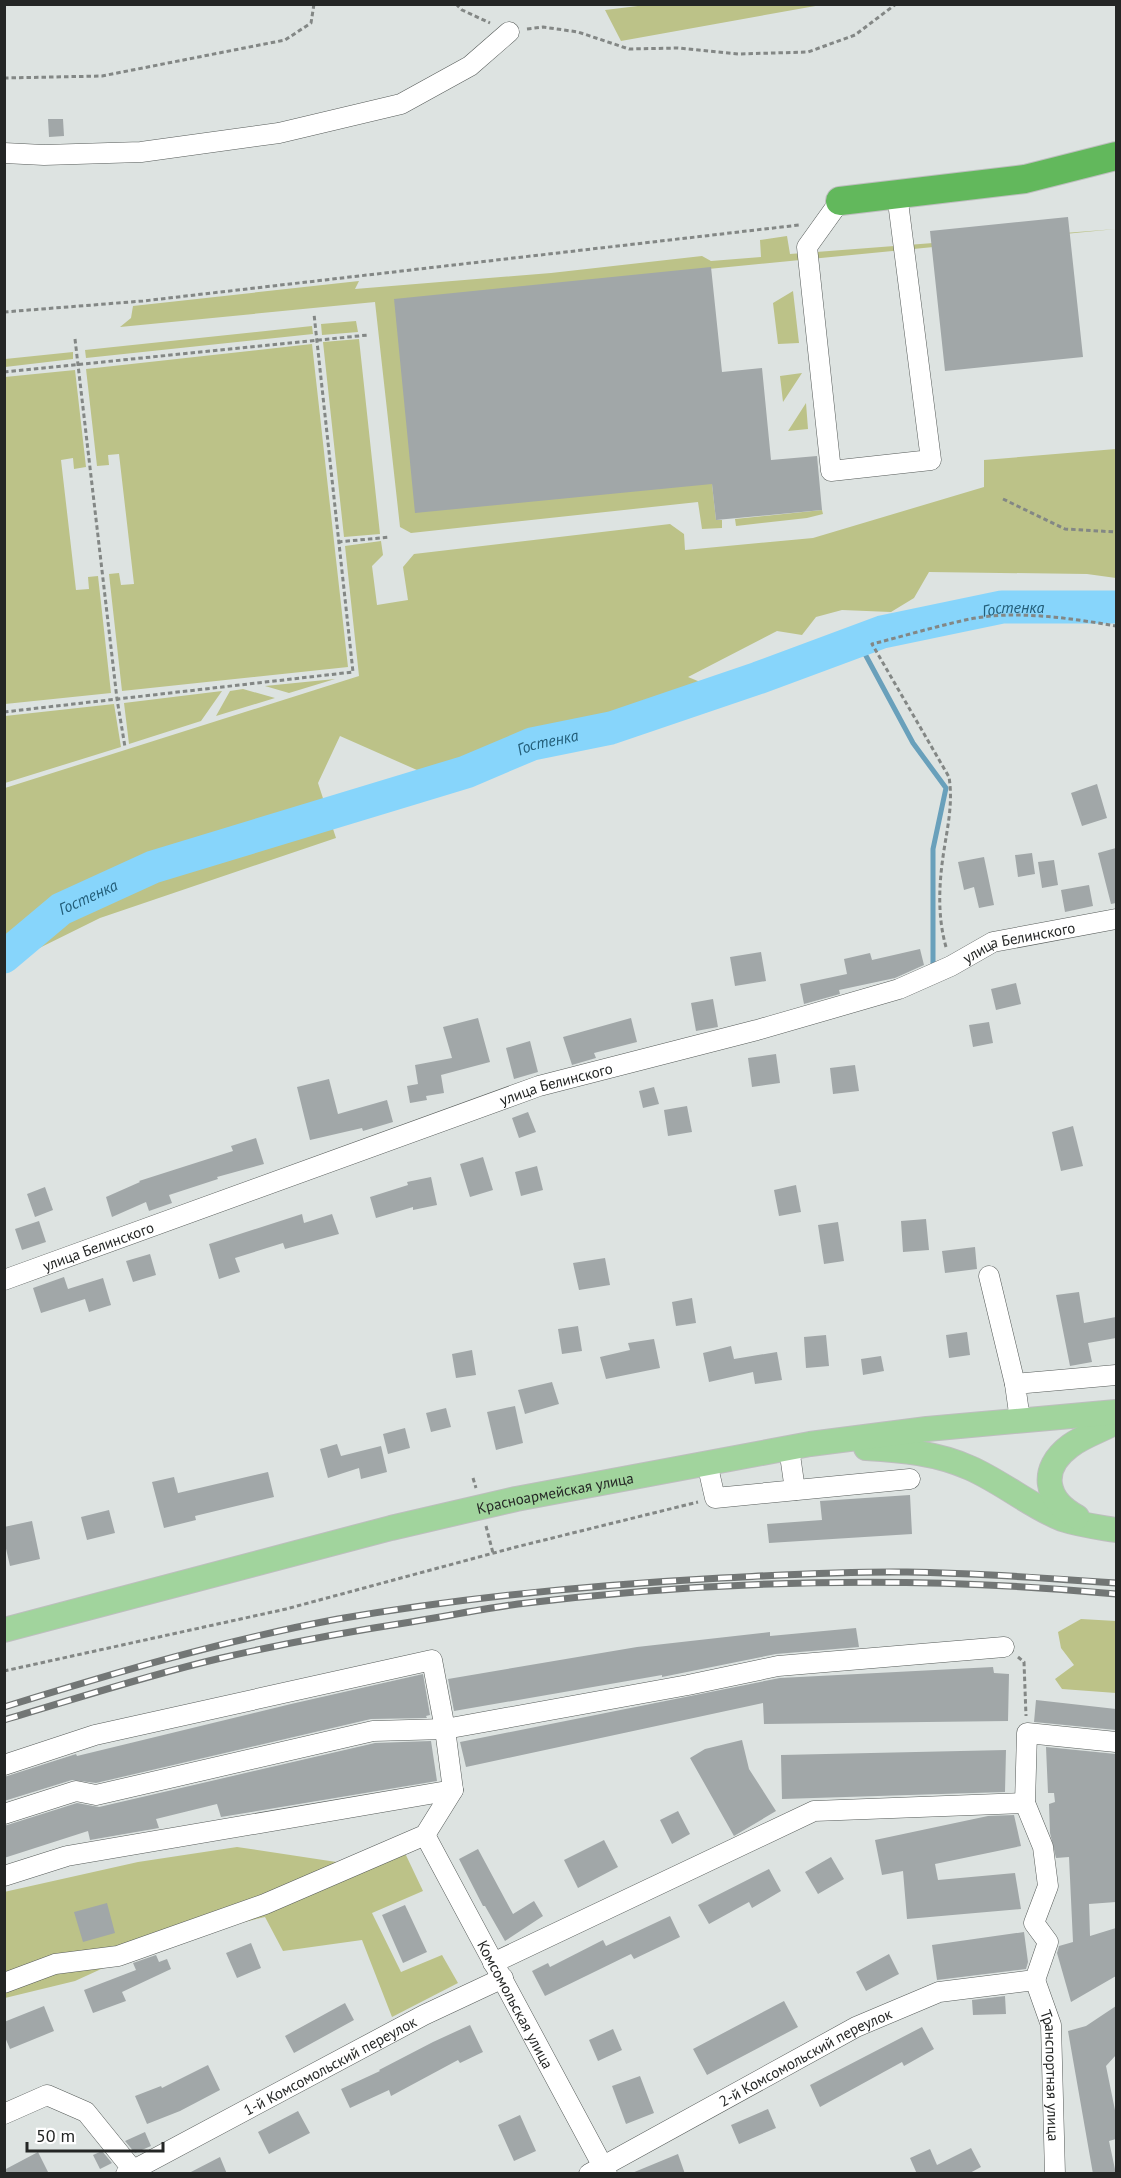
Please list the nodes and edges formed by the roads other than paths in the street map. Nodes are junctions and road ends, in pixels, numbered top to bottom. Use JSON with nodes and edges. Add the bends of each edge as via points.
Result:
{"nodes":[{"id":1,"x":509,"y":32,"type":"road end"},
{"id":2,"x":4,"y":153,"type":"edge"},
{"id":3,"x":1116,"y":156,"type":"edge"},
{"id":4,"x":897,"y":194,"type":"junction"},
{"id":5,"x":840,"y":201,"type":"joint"},
{"id":6,"x":1116,"y":919,"type":"edge"},
{"id":7,"x":989,"y":1276,"type":"dead end"},
{"id":8,"x":4,"y":1280,"type":"edge"},
{"id":9,"x":1116,"y":1376,"type":"edge"},
{"id":10,"x":1015,"y":1384,"type":"junction"},
{"id":11,"x":1116,"y":1400,"type":"edge"},
{"id":12,"x":1116,"y":1412,"type":"edge"},
{"id":13,"x":1077,"y":1415,"type":"junction"},
{"id":14,"x":1020,"y":1420,"type":"junction"},
{"id":15,"x":1116,"y":1422,"type":"edge"},
{"id":16,"x":799,"y":1446,"type":"junction"},
{"id":17,"x":707,"y":1463,"type":"junction"},
{"id":18,"x":910,"y":1479,"type":"dead end"},
{"id":19,"x":795,"y":1490,"type":"junction"},
{"id":20,"x":1116,"y":1529,"type":"edge"},
{"id":21,"x":4,"y":1630,"type":"edge"},
{"id":22,"x":1004,"y":1647,"type":"road end"},
{"id":23,"x":445,"y":1729,"type":"junction"},
{"id":24,"x":1116,"y":1742,"type":"edge"},
{"id":25,"x":4,"y":1766,"type":"edge"},
{"id":26,"x":453,"y":1790,"type":"junction"},
{"id":27,"x":1025,"y":1803,"type":"junction"},
{"id":28,"x":4,"y":1814,"type":"edge"},
{"id":29,"x":425,"y":1835,"type":"junction"},
{"id":30,"x":4,"y":1876,"type":"edge"},
{"id":31,"x":498,"y":1971,"type":"junction"},
{"id":32,"x":1035,"y":1980,"type":"junction"},
{"id":33,"x":4,"y":1983,"type":"edge"},
{"id":34,"x":4,"y":2114,"type":"edge"},
{"id":35,"x":600,"y":2171,"type":"edge"},
{"id":36,"x":130,"y":2172,"type":"edge"},
{"id":37,"x":1055,"y":2174,"type":"edge"}],
"edges":[{"from":1,"to":2,"type":"street","via":[[471,66],[401,104],[279,133],[141,152]]},
{"from":3,"to":4,"type":"highway","via":[[1025,179]]},
{"from":4,"to":5,"type":"highway"},
{"from":4,"to":5,"type":"street","via":[[931,460],[831,471],[807,247]]},
{"from":6,"to":8,"type":"street","name":"улица Белинского","via":[[993,942],[899,989],[539,1086]]},
{"from":7,"to":10,"type":"street"},
{"from":9,"to":10,"type":"street"},
{"from":10,"to":14,"type":"street"},
{"from":11,"to":13,"type":"main road"},
{"from":12,"to":13,"type":"main road","name":"Красноармейская улица"},
{"from":13,"to":14,"type":"main road","name":"Красноармейская улица"},
{"from":14,"to":16,"type":"main road","name":"Красноармейская улица"},
{"from":15,"to":20,"type":"main road","via":[[1071,1444],[1052,1465],[1049,1476],[1055,1500],[1066,1511],[1082,1520]]},
{"from":16,"to":17,"type":"main road","name":"Красноармейская улица"},
{"from":16,"to":19,"type":"street"},
{"from":16,"to":20,"type":"main road","via":[[893,1449],[932,1455],[968,1467],[1063,1519]]},
{"from":17,"to":19,"type":"street","via":[[715,1498]]},
{"from":17,"to":21,"type":"main road","name":"Красноармейская улица","via":[[516,1499],[391,1528]]},
{"from":18,"to":19,"type":"street"},
{"from":22,"to":23,"type":"street","via":[[778,1666]]},
{"from":23,"to":25,"type":"street","via":[[432,1660],[95,1735]]},
{"from":23,"to":26,"type":"street"},
{"from":23,"to":28,"type":"street","via":[[373,1731],[96,1796],[76,1791]]},
{"from":24,"to":27,"type":"street","via":[[1027,1733]]},
{"from":26,"to":29,"type":"street"},
{"from":26,"to":30,"type":"street","via":[[67,1856]]},
{"from":27,"to":31,"type":"street","name":"1-й Комсомольский переулок","via":[[814,1811]]},
{"from":27,"to":32,"type":"street","via":[[1043,1847],[1048,1886],[1034,1923],[1048,1942]]},
{"from":29,"to":31,"type":"street","name":"Комсомольская улица"},
{"from":29,"to":33,"type":"street","via":[[265,1904],[118,1956],[55,1964]]},
{"from":31,"to":35,"type":"street","name":"Комсомольская улица"},
{"from":31,"to":36,"type":"street","name":"1-й Комсомольский переулок","via":[[424,2015]]},
{"from":32,"to":35,"type":"street","name":"2-й Комсомольский переулок","via":[[939,1992],[867,2022]]},
{"from":32,"to":37,"type":"street","name":"Транспортная улица","via":[[1051,2025]]},
{"from":34,"to":36,"type":"street","via":[[47,2095],[68,2103],[86,2112]]}]}
